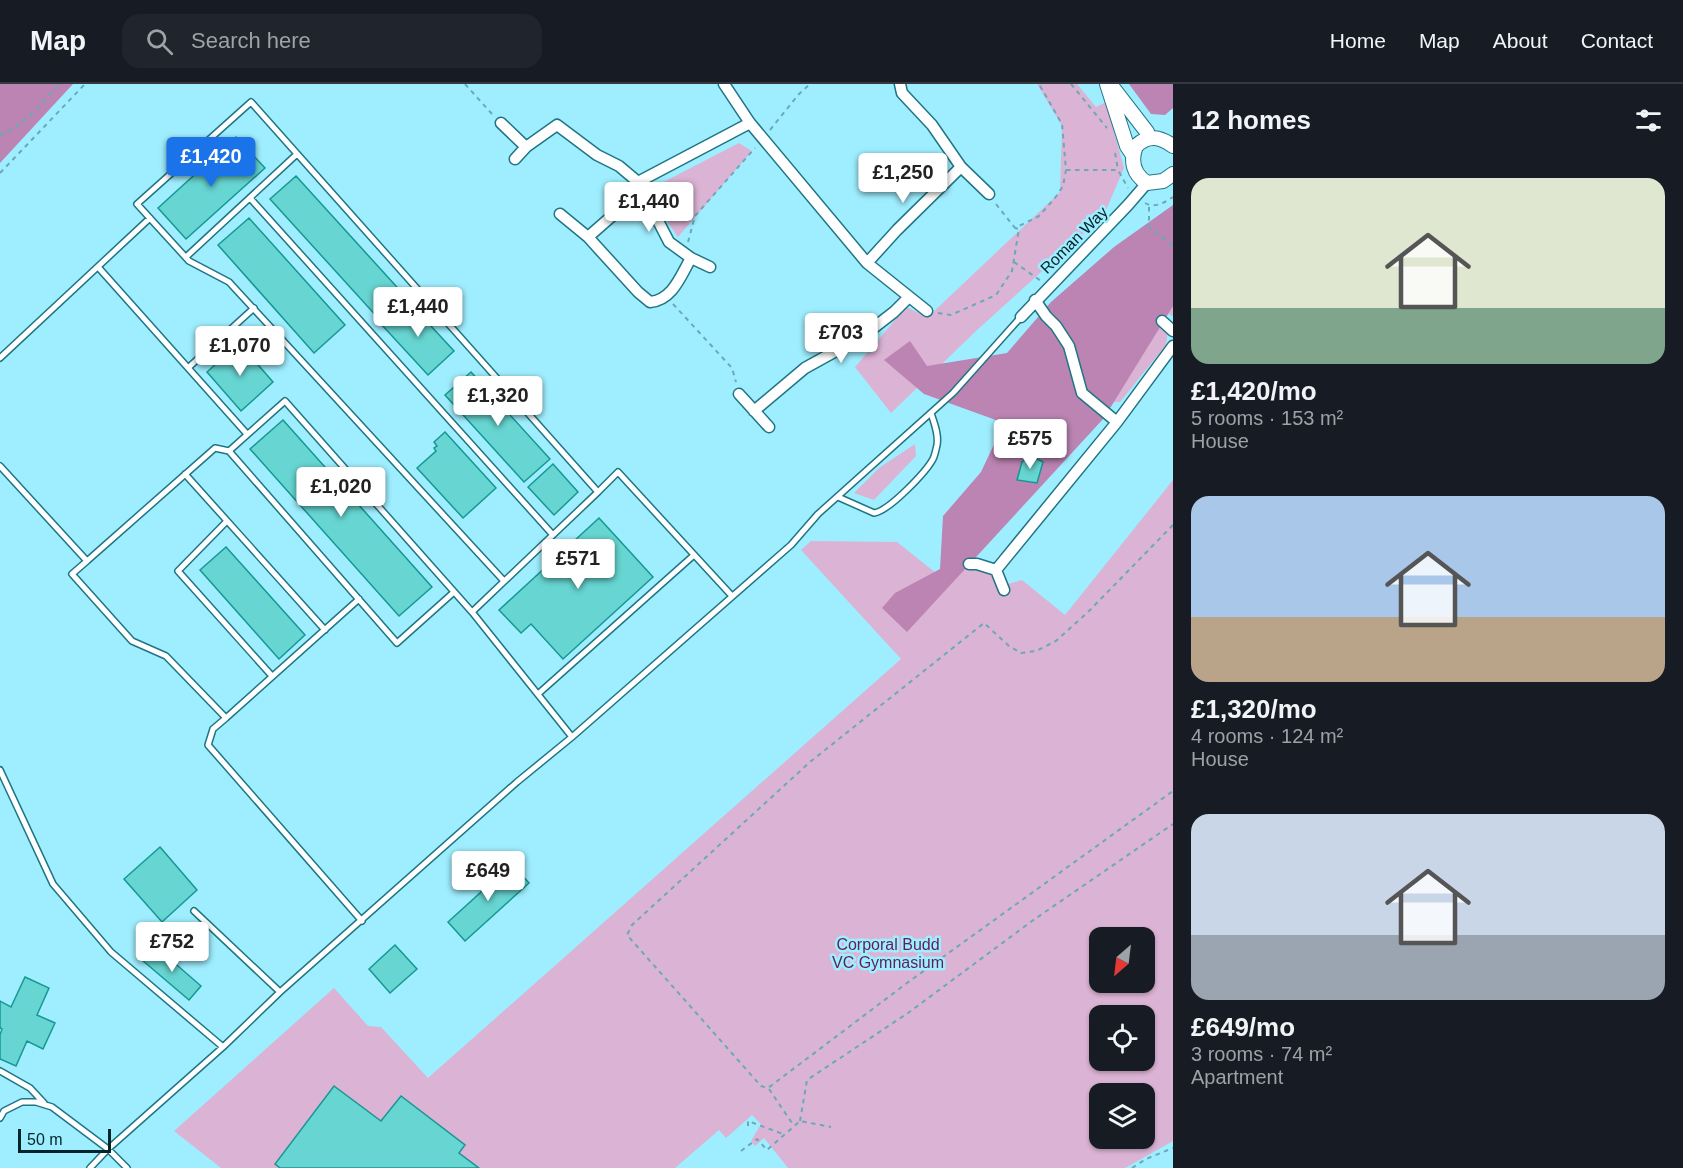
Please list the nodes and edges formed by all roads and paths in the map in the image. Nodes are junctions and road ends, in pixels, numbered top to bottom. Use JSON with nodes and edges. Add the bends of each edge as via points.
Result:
{"nodes":[{"id":1,"x":58,"y":84,"type":"edge"},
{"id":2,"x":85,"y":84,"type":"edge"},
{"id":3,"x":465,"y":84,"type":"edge"},
{"id":4,"x":724,"y":84,"type":"edge"},
{"id":5,"x":810,"y":84,"type":"edge"},
{"id":6,"x":900,"y":84,"type":"edge"},
{"id":7,"x":1039,"y":84,"type":"edge"},
{"id":8,"x":1071,"y":84,"type":"edge"},
{"id":9,"x":1109,"y":84,"type":"edge"},
{"id":10,"x":501,"y":123,"type":"joint"},
{"id":11,"x":750,"y":123,"type":"junction"},
{"id":12,"x":0,"y":135,"type":"edge"},
{"id":13,"x":1113,"y":135,"type":"dead end"},
{"id":14,"x":764,"y":138,"type":"junction"},
{"id":15,"x":1148,"y":138,"type":"junction"},
{"id":16,"x":1173,"y":146,"type":"edge"},
{"id":17,"x":525,"y":147,"type":"junction"},
{"id":18,"x":1115,"y":152,"type":"dead end"},
{"id":19,"x":297,"y":154,"type":"junction"},
{"id":20,"x":1133,"y":155,"type":"junction"},
{"id":21,"x":515,"y":159,"type":"dead end"},
{"id":22,"x":961,"y":167,"type":"junction"},
{"id":23,"x":1066,"y":170,"type":"junction"},
{"id":24,"x":1118,"y":170,"type":"junction"},
{"id":25,"x":0,"y":173,"type":"edge"},
{"id":26,"x":1173,"y":174,"type":"edge"},
{"id":27,"x":638,"y":182,"type":"junction"},
{"id":28,"x":1147,"y":183,"type":"junction"},
{"id":29,"x":989,"y":194,"type":"joint"},
{"id":30,"x":1135,"y":197,"type":"junction"},
{"id":31,"x":1173,"y":197,"type":"edge"},
{"id":32,"x":250,"y":198,"type":"junction"},
{"id":33,"x":1149,"y":206,"type":"junction"},
{"id":34,"x":560,"y":214,"type":"dead end"},
{"id":35,"x":612,"y":216,"type":"dead end"},
{"id":36,"x":150,"y":218,"type":"junction"},
{"id":37,"x":1015,"y":228,"type":"junction"},
{"id":38,"x":588,"y":237,"type":"junction"},
{"id":39,"x":1173,"y":246,"type":"edge"},
{"id":40,"x":688,"y":256,"type":"junction"},
{"id":41,"x":186,"y":257,"type":"junction"},
{"id":42,"x":1014,"y":262,"type":"junction"},
{"id":43,"x":867,"y":263,"type":"junction"},
{"id":44,"x":98,"y":267,"type":"junction"},
{"id":45,"x":710,"y":267,"type":"dead end"},
{"id":46,"x":1048,"y":286,"type":"junction"},
{"id":47,"x":668,"y":297,"type":"junction"},
{"id":48,"x":909,"y":297,"type":"junction"},
{"id":49,"x":1035,"y":300,"type":"junction"},
{"id":50,"x":254,"y":308,"type":"junction"},
{"id":51,"x":927,"y":311,"type":"joint"},
{"id":52,"x":1021,"y":317,"type":"joint"},
{"id":53,"x":1162,"y":321,"type":"dead end"},
{"id":54,"x":1173,"y":332,"type":"edge"},
{"id":55,"x":1173,"y":346,"type":"edge"},
{"id":56,"x":0,"y":358,"type":"edge"},
{"id":57,"x":189,"y":367,"type":"junction"},
{"id":58,"x":739,"y":394,"type":"joint"},
{"id":59,"x":754,"y":411,"type":"junction"},
{"id":60,"x":931,"y":413,"type":"junction"},
{"id":61,"x":1117,"y":422,"type":"junction"},
{"id":62,"x":769,"y":427,"type":"dead end"},
{"id":63,"x":248,"y":434,"type":"junction"},
{"id":64,"x":229,"y":451,"type":"junction"},
{"id":65,"x":0,"y":466,"type":"edge"},
{"id":66,"x":185,"y":474,"type":"junction"},
{"id":67,"x":598,"y":492,"type":"junction"},
{"id":68,"x":838,"y":497,"type":"junction"},
{"id":69,"x":227,"y":521,"type":"junction"},
{"id":70,"x":1173,"y":525,"type":"edge"},
{"id":71,"x":553,"y":535,"type":"junction"},
{"id":72,"x":694,"y":555,"type":"junction"},
{"id":73,"x":87,"y":561,"type":"junction"},
{"id":74,"x":969,"y":564,"type":"dead end"},
{"id":75,"x":996,"y":570,"type":"junction"},
{"id":76,"x":504,"y":581,"type":"junction"},
{"id":77,"x":1004,"y":590,"type":"dead end"},
{"id":78,"x":454,"y":592,"type":"junction"},
{"id":79,"x":732,"y":596,"type":"junction"},
{"id":80,"x":359,"y":599,"type":"junction"},
{"id":81,"x":472,"y":612,"type":"junction"},
{"id":82,"x":325,"y":630,"type":"junction"},
{"id":83,"x":272,"y":676,"type":"junction"},
{"id":84,"x":538,"y":694,"type":"junction"},
{"id":85,"x":226,"y":718,"type":"junction"},
{"id":86,"x":572,"y":737,"type":"junction"},
{"id":87,"x":0,"y":770,"type":"edge"},
{"id":88,"x":1173,"y":791,"type":"edge"},
{"id":89,"x":1173,"y":824,"type":"edge"},
{"id":90,"x":194,"y":911,"type":"dead end"},
{"id":91,"x":362,"y":921,"type":"junction"},
{"id":92,"x":280,"y":992,"type":"junction"},
{"id":93,"x":223,"y":1047,"type":"junction"},
{"id":94,"x":0,"y":1071,"type":"edge"},
{"id":95,"x":768,"y":1088,"type":"junction"},
{"id":96,"x":45,"y":1105,"type":"junction"},
{"id":97,"x":0,"y":1118,"type":"edge"},
{"id":98,"x":800,"y":1121,"type":"junction"},
{"id":99,"x":748,"y":1126,"type":"dead end"},
{"id":100,"x":794,"y":1126,"type":"junction"},
{"id":101,"x":831,"y":1127,"type":"dead end"},
{"id":102,"x":784,"y":1135,"type":"junction"},
{"id":103,"x":1173,"y":1148,"type":"edge"},
{"id":104,"x":108,"y":1149,"type":"junction"},
{"id":105,"x":741,"y":1151,"type":"dead end"},
{"id":106,"x":90,"y":1168,"type":"edge"},
{"id":107,"x":127,"y":1168,"type":"edge"},
{"id":108,"x":1132,"y":1168,"type":"edge"}],
"edges":[{"from":1,"to":12,"type":"path","via":[[11,131]]},
{"from":2,"to":25,"type":"path"},
{"from":3,"to":10,"type":"path"},
{"from":4,"to":11,"type":"street"},
{"from":5,"to":14,"type":"path"},
{"from":6,"to":22,"type":"street","via":[[902,93],[932,125]]},
{"from":7,"to":23,"type":"path","via":[[1062,124]]},
{"from":8,"to":13,"type":"path"},
{"from":9,"to":15,"type":"street"},
{"from":9,"to":20,"type":"street","via":[[1109,94]]},
{"from":10,"to":17,"type":"street"},
{"from":11,"to":14,"type":"street"},
{"from":11,"to":27,"type":"street"},
{"from":14,"to":40,"type":"path","via":[[695,216]]},
{"from":14,"to":43,"type":"street"},
{"from":15,"to":16,"type":"street","via":[[1160,138]]},
{"from":15,"to":20,"type":"street","via":[[1136,146]]},
{"from":17,"to":21,"type":"street"},
{"from":17,"to":27,"type":"street","via":[[557,126]]},
{"from":18,"to":24,"type":"path"},
{"from":19,"to":32,"type":"lane"},
{"from":19,"to":36,"type":"lane","via":[[251,102],[137,204]]},
{"from":19,"to":67,"type":"lane"},
{"from":20,"to":28,"type":"street","via":[[1136,174]]},
{"from":22,"to":29,"type":"street"},
{"from":22,"to":43,"type":"street"},
{"from":23,"to":24,"type":"path"},
{"from":23,"to":37,"type":"path","via":[[1063,186],[1055,198],[1039,216]]},
{"from":24,"to":30,"type":"path"},
{"from":26,"to":28,"type":"street","via":[[1163,181]]},
{"from":27,"to":40,"type":"street","via":[[669,242]]},
{"from":28,"to":30,"type":"street","name":"Roman Way"},
{"from":29,"to":37,"type":"path"},
{"from":30,"to":33,"type":"path"},
{"from":30,"to":46,"type":"street","name":"Roman Way"},
{"from":31,"to":33,"type":"path"},
{"from":32,"to":41,"type":"lane"},
{"from":32,"to":71,"type":"lane"},
{"from":33,"to":39,"type":"path","via":[[1149,227]]},
{"from":34,"to":38,"type":"street"},
{"from":35,"to":38,"type":"street"},
{"from":36,"to":41,"type":"lane"},
{"from":36,"to":44,"type":"lane"},
{"from":37,"to":42,"type":"path","via":[[1018,229]]},
{"from":38,"to":47,"type":"street","via":[[650,302]]},
{"from":40,"to":45,"type":"street"},
{"from":40,"to":47,"type":"street"},
{"from":41,"to":50,"type":"lane","via":[[229,282]]},
{"from":42,"to":46,"type":"path"},
{"from":42,"to":51,"type":"path","via":[[996,295],[951,315],[939,314],[931,308]]},
{"from":43,"to":48,"type":"street"},
{"from":44,"to":56,"type":"lane"},
{"from":44,"to":57,"type":"lane"},
{"from":46,"to":49,"type":"street","name":"Roman Way"},
{"from":47,"to":58,"type":"path","via":[[732,368]]},
{"from":48,"to":51,"type":"street"},
{"from":48,"to":59,"type":"street","via":[[863,336],[805,368]]},
{"from":49,"to":52,"type":"street","name":"Roman Way"},
{"from":49,"to":61,"type":"street","via":[[1069,346],[1082,393]]},
{"from":50,"to":57,"type":"lane"},
{"from":50,"to":76,"type":"lane"},
{"from":52,"to":60,"type":"lane"},
{"from":53,"to":54,"type":"street"},
{"from":55,"to":61,"type":"street"},
{"from":57,"to":63,"type":"lane"},
{"from":58,"to":59,"type":"street"},
{"from":59,"to":62,"type":"street"},
{"from":60,"to":68,"type":"lane"},
{"from":60,"to":68,"type":"lane","via":[[937,436],[933,458],[889,505],[874,513]]},
{"from":61,"to":75,"type":"street"},
{"from":63,"to":64,"type":"lane"},
{"from":63,"to":78,"type":"lane","via":[[285,401]]},
{"from":64,"to":66,"type":"lane","via":[[215,448]]},
{"from":64,"to":80,"type":"lane"},
{"from":65,"to":73,"type":"lane"},
{"from":66,"to":69,"type":"lane"},
{"from":66,"to":73,"type":"lane"},
{"from":67,"to":71,"type":"lane"},
{"from":67,"to":72,"type":"lane","via":[[618,472]]},
{"from":68,"to":79,"type":"lane"},
{"from":69,"to":82,"type":"lane"},
{"from":69,"to":83,"type":"lane","via":[[178,571]]},
{"from":70,"to":95,"type":"path","via":[[1056,641],[1021,653],[984,623],[810,762],[632,925],[627,935],[761,1086]]},
{"from":71,"to":76,"type":"lane"},
{"from":72,"to":79,"type":"lane"},
{"from":72,"to":84,"type":"lane"},
{"from":73,"to":85,"type":"lane","via":[[72,574],[132,641],[166,656]]},
{"from":74,"to":75,"type":"street"},
{"from":75,"to":77,"type":"street"},
{"from":76,"to":81,"type":"lane"},
{"from":78,"to":80,"type":"lane","via":[[397,643]]},
{"from":78,"to":81,"type":"lane"},
{"from":79,"to":86,"type":"lane"},
{"from":80,"to":82,"type":"lane"},
{"from":81,"to":84,"type":"lane"},
{"from":82,"to":83,"type":"lane"},
{"from":83,"to":85,"type":"lane"},
{"from":84,"to":86,"type":"lane"},
{"from":85,"to":91,"type":"lane","via":[[213,729],[208,745]]},
{"from":86,"to":91,"type":"lane"},
{"from":87,"to":93,"type":"lane","via":[[53,884],[111,952]]},
{"from":88,"to":95,"type":"path"},
{"from":89,"to":98,"type":"path","via":[[807,1080]]},
{"from":90,"to":92,"type":"lane"},
{"from":91,"to":92,"type":"lane"},
{"from":92,"to":93,"type":"lane"},
{"from":93,"to":104,"type":"lane"},
{"from":94,"to":96,"type":"lane","via":[[30,1088]]},
{"from":95,"to":100,"type":"path"},
{"from":96,"to":97,"type":"lane","via":[[22,1102],[4,1111]]},
{"from":96,"to":104,"type":"lane"},
{"from":98,"to":100,"type":"path"},
{"from":98,"to":101,"type":"path"},
{"from":99,"to":102,"type":"path","via":[[748,1121]]},
{"from":100,"to":102,"type":"path"},
{"from":102,"to":105,"type":"path","via":[[767,1149],[757,1139]]},
{"from":103,"to":108,"type":"path"},
{"from":104,"to":106,"type":"lane"},
{"from":104,"to":107,"type":"lane"}]}
